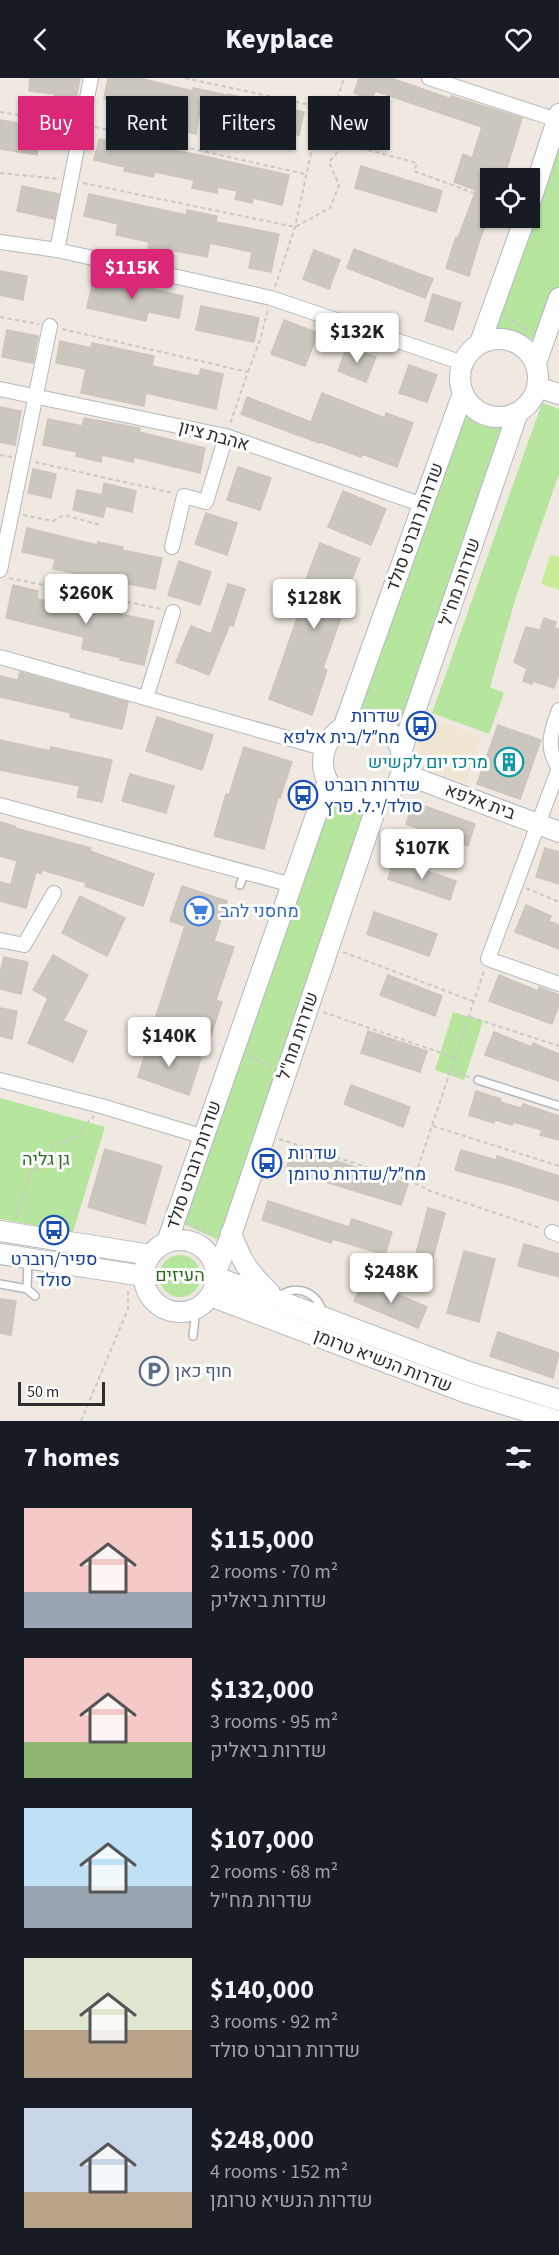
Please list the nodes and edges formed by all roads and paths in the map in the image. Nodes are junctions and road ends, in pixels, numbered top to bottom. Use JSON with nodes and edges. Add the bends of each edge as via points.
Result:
{"nodes":[{"id":1,"x":91,"y":78,"type":"edge"},
{"id":2,"x":185,"y":78,"type":"edge"},
{"id":3,"x":344,"y":78,"type":"edge"},
{"id":4,"x":429,"y":78,"type":"edge"},
{"id":5,"x":87,"y":96,"type":"edge"},
{"id":6,"x":338,"y":96,"type":"edge"},
{"id":7,"x":308,"y":104,"type":"edge"},
{"id":8,"x":0,"y":112,"type":"edge"},
{"id":9,"x":18,"y":115,"type":"edge"},
{"id":10,"x":558,"y":117,"type":"edge"},
{"id":11,"x":94,"y":127,"type":"edge"},
{"id":12,"x":77,"y":150,"type":"edge"},
{"id":13,"x":311,"y":150,"type":"edge"},
{"id":14,"x":340,"y":150,"type":"edge"},
{"id":15,"x":368,"y":150,"type":"edge"},
{"id":16,"x":0,"y":172,"type":"edge"},
{"id":17,"x":540,"y":172,"type":"edge"},
{"id":18,"x":305,"y":174,"type":"junction"},
{"id":19,"x":71,"y":180,"type":"junction"},
{"id":20,"x":480,"y":195,"type":"edge"},
{"id":21,"x":295,"y":227,"type":"junction"},
{"id":22,"x":521,"y":228,"type":"edge"},
{"id":23,"x":0,"y":242,"type":"edge"},
{"id":24,"x":57,"y":250,"type":"junction"},
{"id":25,"x":271,"y":298,"type":"junction"},
{"id":26,"x":559,"y":298,"type":"edge"},
{"id":27,"x":505,"y":316,"type":"dead end"},
{"id":28,"x":0,"y":317,"type":"edge"},
{"id":29,"x":50,"y":326,"type":"junction"},
{"id":30,"x":544,"y":339,"type":"junction"},
{"id":31,"x":480,"y":343,"type":"junction"},
{"id":32,"x":463,"y":363,"type":"junction"},
{"id":33,"x":536,"y":363,"type":"junction"},
{"id":34,"x":248,"y":372,"type":"junction"},
{"id":35,"x":537,"y":387,"type":"junction"},
{"id":36,"x":0,"y":388,"type":"edge"},
{"id":37,"x":463,"y":393,"type":"junction"},
{"id":38,"x":559,"y":394,"type":"edge"},
{"id":39,"x":37,"y":396,"type":"junction"},
{"id":40,"x":518,"y":412,"type":"junction"},
{"id":41,"x":463,"y":418,"type":"dead end"},
{"id":42,"x":511,"y":434,"type":"junction"},
{"id":43,"x":226,"y":436,"type":"junction"},
{"id":44,"x":0,"y":455,"type":"edge"},
{"id":45,"x":23,"y":460,"type":"junction"},
{"id":46,"x":184,"y":496,"type":"junction"},
{"id":47,"x":423,"y":505,"type":"junction"},
{"id":48,"x":12,"y":512,"type":"junction"},
{"id":49,"x":101,"y":525,"type":"dead end"},
{"id":50,"x":172,"y":547,"type":"dead end"},
{"id":51,"x":0,"y":570,"type":"edge"},
{"id":52,"x":0,"y":576,"type":"edge"},
{"id":53,"x":173,"y":612,"type":"joint"},
{"id":54,"x":0,"y":657,"type":"edge"},
{"id":55,"x":146,"y":698,"type":"junction"},
{"id":56,"x":364,"y":706,"type":"dead end"},
{"id":57,"x":559,"y":710,"type":"edge"},
{"id":58,"x":410,"y":727,"type":"junction"},
{"id":59,"x":343,"y":728,"type":"junction"},
{"id":60,"x":326,"y":749,"type":"junction"},
{"id":61,"x":401,"y":752,"type":"junction"},
{"id":62,"x":559,"y":768,"type":"edge"},
{"id":63,"x":402,"y":773,"type":"junction"},
{"id":64,"x":328,"y":781,"type":"junction"},
{"id":65,"x":379,"y":799,"type":"junction"},
{"id":66,"x":0,"y":805,"type":"edge"},
{"id":67,"x":330,"y":809,"type":"dead end"},
{"id":68,"x":537,"y":823,"type":"junction"},
{"id":69,"x":370,"y":824,"type":"junction"},
{"id":70,"x":559,"y":832,"type":"edge"},
{"id":71,"x":245,"y":871,"type":"junction"},
{"id":72,"x":515,"y":884,"type":"junction"},
{"id":73,"x":240,"y":885,"type":"dead end"},
{"id":74,"x":292,"y":885,"type":"junction"},
{"id":75,"x":54,"y":893,"type":"dead end"},
{"id":76,"x":559,"y":902,"type":"edge"},
{"id":77,"x":0,"y":940,"type":"edge"},
{"id":78,"x":329,"y":947,"type":"junction"},
{"id":79,"x":488,"y":959,"type":"junction"},
{"id":80,"x":559,"y":984,"type":"edge"},
{"id":81,"x":475,"y":1002,"type":"junction"},
{"id":82,"x":308,"y":1007,"type":"junction"},
{"id":83,"x":470,"y":1017,"type":"junction"},
{"id":84,"x":559,"y":1046,"type":"edge"},
{"id":85,"x":234,"y":1051,"type":"junction"},
{"id":86,"x":456,"y":1058,"type":"junction"},
{"id":87,"x":452,"y":1071,"type":"junction"},
{"id":88,"x":0,"y":1080,"type":"edge"},
{"id":89,"x":478,"y":1080,"type":"joint"},
{"id":90,"x":282,"y":1084,"type":"junction"},
{"id":91,"x":101,"y":1106,"type":"junction"},
{"id":92,"x":559,"y":1106,"type":"edge"},
{"id":93,"x":433,"y":1125,"type":"junction"},
{"id":94,"x":265,"y":1134,"type":"junction"},
{"id":95,"x":204,"y":1137,"type":"junction"},
{"id":96,"x":559,"y":1166,"type":"edge"},
{"id":97,"x":413,"y":1182,"type":"junction"},
{"id":98,"x":186,"y":1222,"type":"dead end"},
{"id":99,"x":6,"y":1232,"type":"edge"},
{"id":100,"x":556,"y":1234,"type":"edge"},
{"id":101,"x":230,"y":1237,"type":"junction"},
{"id":102,"x":167,"y":1242,"type":"junction"},
{"id":103,"x":0,"y":1254,"type":"edge"},
{"id":104,"x":150,"y":1255,"type":"junction"},
{"id":105,"x":28,"y":1258,"type":"junction"},
{"id":106,"x":216,"y":1274,"type":"junction"},
{"id":107,"x":135,"y":1275,"type":"junction"},
{"id":108,"x":0,"y":1284,"type":"edge"},
{"id":109,"x":27,"y":1289,"type":"junction"},
{"id":110,"x":35,"y":1296,"type":"dead end"},
{"id":111,"x":277,"y":1299,"type":"junction"},
{"id":112,"x":203,"y":1303,"type":"junction"},
{"id":113,"x":193,"y":1336,"type":"dead end"},
{"id":114,"x":558,"y":1398,"type":"edge"},
{"id":115,"x":81,"y":1421,"type":"edge"},
{"id":116,"x":558,"y":1421,"type":"edge"}],
"edges":[{"from":1,"to":5,"type":"street"},
{"from":2,"to":7,"type":"path"},
{"from":3,"to":6,"type":"path"},
{"from":4,"to":10,"type":"street"},
{"from":8,"to":9,"type":"path"},
{"from":10,"to":17,"type":"street"},
{"from":11,"to":18,"type":"path"},
{"from":12,"to":19,"type":"street"},
{"from":13,"to":18,"type":"path"},
{"from":14,"to":21,"type":"path","via":[[329,162],[339,185],[330,208]]},
{"from":15,"to":20,"type":"path","via":[[417,163],[414,171]]},
{"from":16,"to":19,"type":"path"},
{"from":18,"to":21,"type":"path"},
{"from":19,"to":21,"type":"path"},
{"from":19,"to":24,"type":"street"},
{"from":21,"to":25,"type":"path"},
{"from":22,"to":31,"type":"street"},
{"from":23,"to":24,"type":"street"},
{"from":24,"to":25,"type":"street"},
{"from":25,"to":32,"type":"street"},
{"from":25,"to":34,"type":"path"},
{"from":26,"to":30,"type":"street"},
{"from":27,"to":30,"type":"path"},
{"from":28,"to":29,"type":"path"},
{"from":29,"to":34,"type":"path"},
{"from":29,"to":39,"type":"street"},
{"from":30,"to":33,"type":"street"},
{"from":31,"to":32,"type":"street"},
{"from":31,"to":33,"type":"street","via":[[493,339],[512,341],[529,352]]},
{"from":32,"to":37,"type":"street"},
{"from":33,"to":35,"type":"street"},
{"from":34,"to":43,"type":"path"},
{"from":35,"to":38,"type":"street"},
{"from":35,"to":40,"type":"street"},
{"from":36,"to":39,"type":"street","name":"אהבת ציון"},
{"from":37,"to":40,"type":"street","via":[[470,404],[486,415],[506,417]]},
{"from":37,"to":47,"type":"street","name":"שדרות רוברט סולד"},
{"from":39,"to":43,"type":"street","name":"אהבת ציון"},
{"from":39,"to":45,"type":"street"},
{"from":40,"to":42,"type":"street","name":"שדרות מח\"ל"},
{"from":41,"to":42,"type":"path"},
{"from":42,"to":58,"type":"street","name":"שדרות מח\"ל"},
{"from":43,"to":46,"type":"street","via":[[206,502]]},
{"from":43,"to":47,"type":"street","name":"אהבת ציון"},
{"from":44,"to":45,"type":"path"},
{"from":45,"to":46,"type":"path"},
{"from":45,"to":48,"type":"street"},
{"from":46,"to":50,"type":"street"},
{"from":47,"to":59,"type":"street","name":"שדרות רוברט סולד"},
{"from":48,"to":49,"type":"path","via":[[53,521],[64,515]]},
{"from":48,"to":51,"type":"street"},
{"from":52,"to":53,"type":"path"},
{"from":53,"to":55,"type":"street"},
{"from":54,"to":55,"type":"street"},
{"from":55,"to":60,"type":"street"},
{"from":56,"to":58,"type":"path"},
{"from":57,"to":62,"type":"street","via":[[550,744],[551,757]]},
{"from":58,"to":61,"type":"street","name":"שדרות מח\"ל"},
{"from":59,"to":60,"type":"street"},
{"from":59,"to":61,"type":"street","via":[[354,723],[378,725],[397,741]]},
{"from":60,"to":64,"type":"street","via":[[324,771]]},
{"from":61,"to":63,"type":"street"},
{"from":62,"to":68,"type":"street"},
{"from":63,"to":65,"type":"street","via":[[397,784]]},
{"from":63,"to":68,"type":"street","name":"בית אלפא"},
{"from":64,"to":65,"type":"street","via":[[344,798],[356,802]]},
{"from":64,"to":74,"type":"street","name":"שדרות רוברט סולד"},
{"from":65,"to":69,"type":"street","name":"שדרות מח\"ל"},
{"from":66,"to":71,"type":"street"},
{"from":67,"to":69,"type":"path"},
{"from":68,"to":70,"type":"street","name":"בית אלפא"},
{"from":68,"to":72,"type":"street"},
{"from":69,"to":78,"type":"street","name":"שדרות מח\"ל"},
{"from":71,"to":73,"type":"lane"},
{"from":71,"to":74,"type":"street"},
{"from":72,"to":76,"type":"path"},
{"from":72,"to":79,"type":"street"},
{"from":74,"to":85,"type":"street","name":"שדרות רוברט סולד"},
{"from":75,"to":77,"type":"street","via":[[24,945]]},
{"from":78,"to":81,"type":"path"},
{"from":78,"to":82,"type":"street","name":"שדרות מח\"ל"},
{"from":79,"to":80,"type":"street"},
{"from":79,"to":81,"type":"path"},
{"from":81,"to":83,"type":"path"},
{"from":82,"to":86,"type":"path"},
{"from":82,"to":90,"type":"street","name":"שדרות מח\"ל"},
{"from":83,"to":84,"type":"path"},
{"from":83,"to":86,"type":"path"},
{"from":85,"to":90,"type":"path","via":[[269,1065]]},
{"from":85,"to":95,"type":"street","name":"שדרות רוברט סולד"},
{"from":86,"to":87,"type":"path"},
{"from":87,"to":89,"type":"path"},
{"from":87,"to":93,"type":"path"},
{"from":88,"to":91,"type":"street"},
{"from":89,"to":92,"type":"lane"},
{"from":90,"to":94,"type":"street","name":"שדרות מח\"ל"},
{"from":91,"to":95,"type":"street"},
{"from":91,"to":99,"type":"path","via":[[80,1135],[53,1146],[47,1164],[32,1171]]},
{"from":93,"to":96,"type":"path"},
{"from":93,"to":97,"type":"path"},
{"from":94,"to":97,"type":"path"},
{"from":94,"to":101,"type":"street","name":"שדרות מח\"ל"},
{"from":95,"to":102,"type":"street","name":"שדרות רוברט סולד"},
{"from":97,"to":100,"type":"path"},
{"from":98,"to":101,"type":"path"},
{"from":99,"to":104,"type":"street"},
{"from":101,"to":106,"type":"street","name":"שדרות מח\"ל"},
{"from":101,"to":111,"type":"street","via":[[249,1273]]},
{"from":102,"to":104,"type":"street"},
{"from":102,"to":106,"type":"street","via":[[188,1241],[198,1245],[207,1252]]},
{"from":103,"to":105,"type":"street"},
{"from":104,"to":107,"type":"street"},
{"from":105,"to":107,"type":"street"},
{"from":105,"to":109,"type":"lane"},
{"from":106,"to":111,"type":"street","name":"שדרות הנשיא טרומן"},
{"from":106,"to":112,"type":"street"},
{"from":107,"to":112,"type":"street","via":[[156,1304],[175,1313]]},
{"from":107,"to":115,"type":"path","via":[[128,1309]]},
{"from":108,"to":109,"type":"lane"},
{"from":109,"to":110,"type":"lane"},
{"from":111,"to":114,"type":"street","name":"שדרות הנשיא טרומן","via":[[469,1372]]},
{"from":112,"to":113,"type":"lane"},
{"from":112,"to":116,"type":"street","name":"שדרות הנשיא טרומן"}]}
